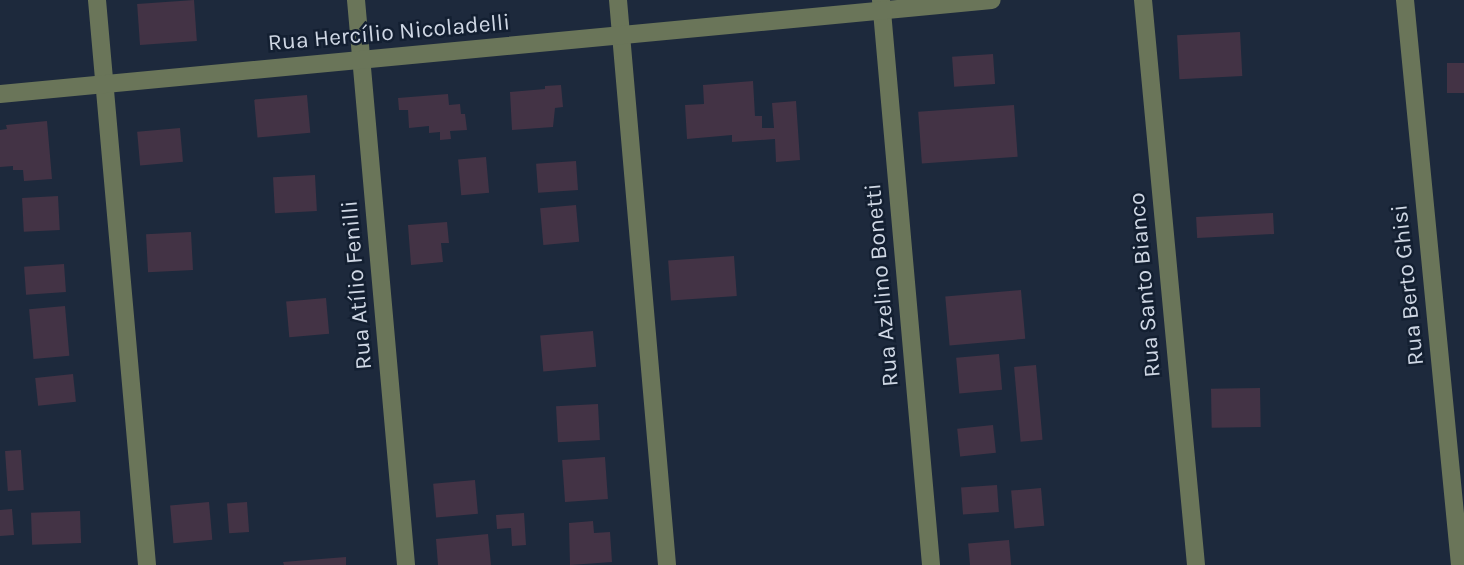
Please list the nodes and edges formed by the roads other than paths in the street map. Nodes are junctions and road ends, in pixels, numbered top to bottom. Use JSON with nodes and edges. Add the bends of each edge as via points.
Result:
{"nodes":[{"id":1,"x":97,"y":0,"type":"edge"},
{"id":2,"x":356,"y":0,"type":"edge"},
{"id":3,"x":618,"y":0,"type":"edge"},
{"id":4,"x":992,"y":0,"type":"edge"},
{"id":5,"x":1143,"y":0,"type":"edge"},
{"id":6,"x":1405,"y":0,"type":"edge"},
{"id":7,"x":881,"y":5,"type":"edge"},
{"id":8,"x":621,"y":35,"type":"junction"},
{"id":9,"x":361,"y":60,"type":"junction"},
{"id":10,"x":104,"y":84,"type":"junction"},
{"id":11,"x":0,"y":94,"type":"edge"},
{"id":12,"x":147,"y":565,"type":"edge"},
{"id":13,"x":406,"y":565,"type":"edge"},
{"id":14,"x":667,"y":565,"type":"edge"},
{"id":15,"x":931,"y":565,"type":"edge"},
{"id":16,"x":1196,"y":565,"type":"edge"},
{"id":17,"x":1460,"y":565,"type":"edge"}],
"edges":[{"from":1,"to":10,"type":"street"},
{"from":2,"to":9,"type":"street","name":"Rua Atílio Fenilli"},
{"from":3,"to":8,"type":"street"},
{"from":4,"to":7,"type":"street","name":"Rua Hercílio Nicoladelli"},
{"from":5,"to":16,"type":"street","name":"Rua Santo Bianco"},
{"from":6,"to":17,"type":"street","name":"Rua Berto Ghisi"},
{"from":7,"to":8,"type":"street","name":"Rua Hercílio Nicoladelli"},
{"from":7,"to":15,"type":"street","name":"Rua Azelino Bonetti"},
{"from":8,"to":9,"type":"street","name":"Rua Hercílio Nicoladelli"},
{"from":8,"to":14,"type":"street"},
{"from":9,"to":10,"type":"street","name":"Rua Hercílio Nicoladelli"},
{"from":9,"to":13,"type":"street","name":"Rua Atílio Fenilli"},
{"from":10,"to":11,"type":"street","name":"Rua Hercílio Nicoladelli"},
{"from":10,"to":12,"type":"street"}]}
